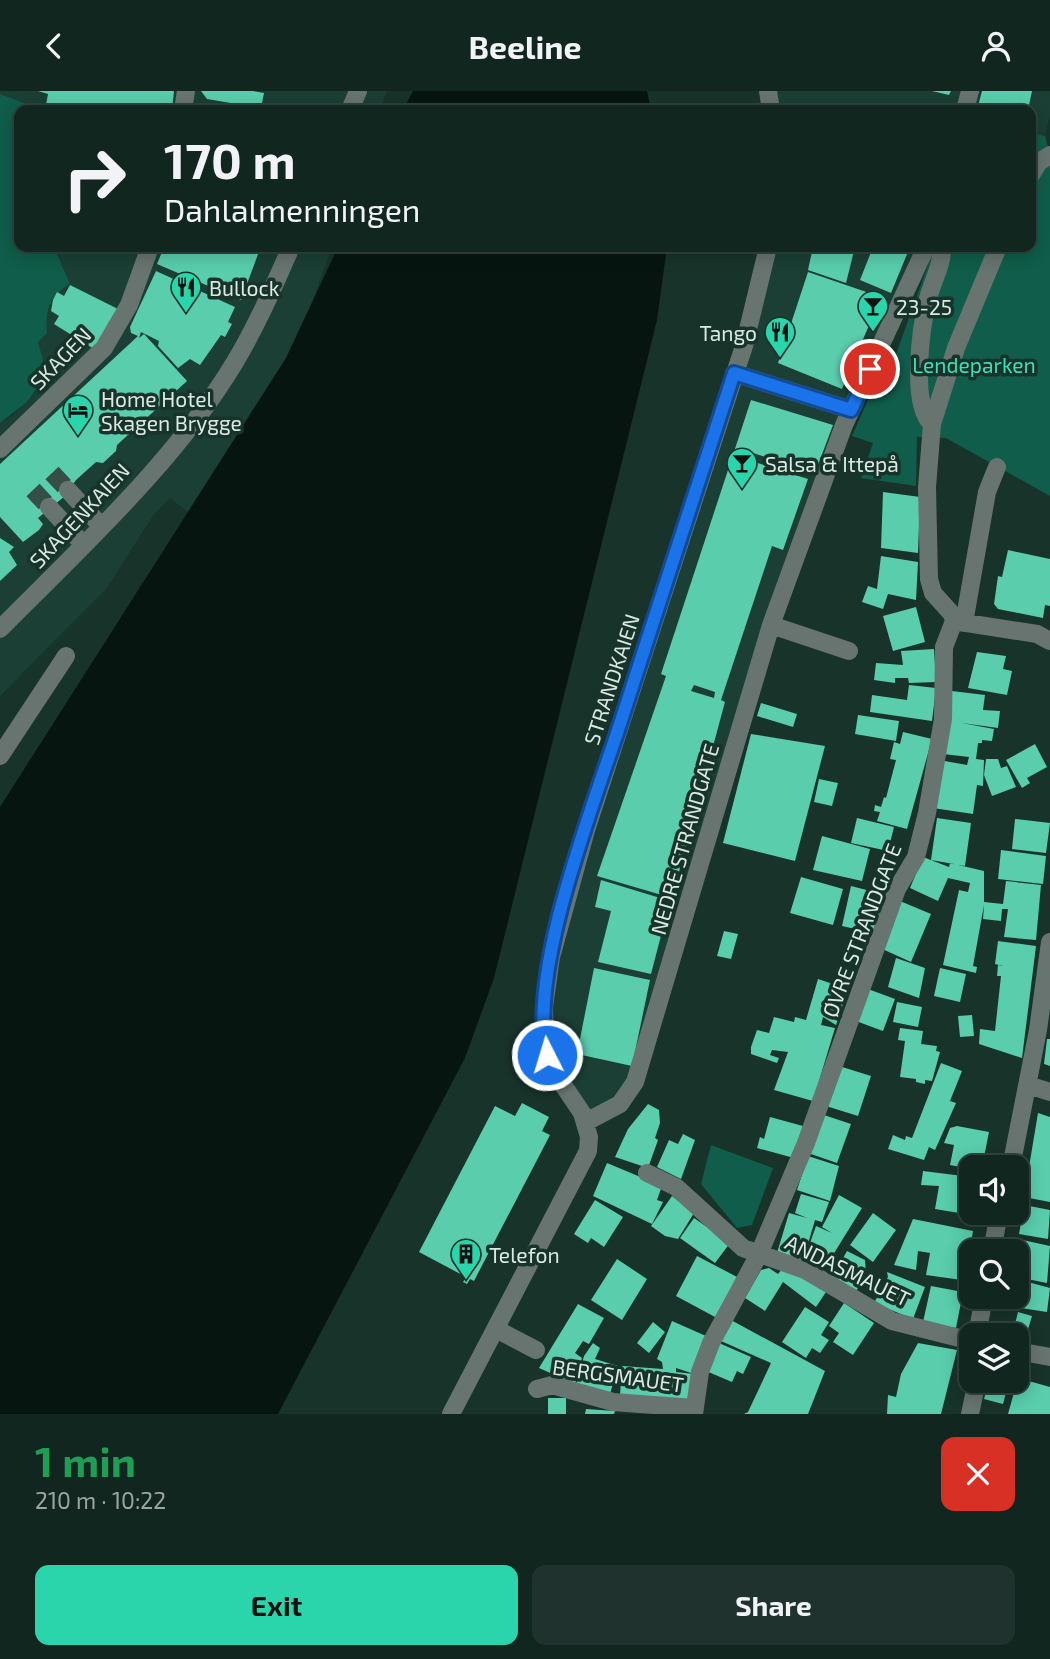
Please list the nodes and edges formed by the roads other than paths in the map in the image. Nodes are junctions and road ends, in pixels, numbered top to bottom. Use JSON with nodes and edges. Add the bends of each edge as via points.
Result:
{"nodes":[{"id":1,"x":1050,"y":155,"type":"edge"},
{"id":2,"x":1036,"y":166,"type":"edge"},
{"id":3,"x":148,"y":252,"type":"edge"},
{"id":4,"x":289,"y":252,"type":"edge"},
{"id":5,"x":767,"y":252,"type":"edge"},
{"id":6,"x":924,"y":252,"type":"edge"},
{"id":7,"x":941,"y":252,"type":"edge"},
{"id":8,"x":996,"y":252,"type":"edge"},
{"id":9,"x":734,"y":373,"type":"junction"},
{"id":10,"x":851,"y":410,"type":"junction"},
{"id":11,"x":932,"y":424,"type":"junction"},
{"id":12,"x":0,"y":449,"type":"edge"},
{"id":13,"x":997,"y":467,"type":"dead end"},
{"id":14,"x":68,"y":490,"type":"tunnel mouth"},
{"id":15,"x":50,"y":507,"type":"tunnel mouth"},
{"id":16,"x":101,"y":526,"type":"junction"},
{"id":17,"x":83,"y":544,"type":"junction"},
{"id":18,"x":959,"y":622,"type":"junction"},
{"id":19,"x":771,"y":625,"type":"junction"},
{"id":20,"x":0,"y":629,"type":"edge"},
{"id":21,"x":1050,"y":641,"type":"edge"},
{"id":22,"x":849,"y":651,"type":"dead end"},
{"id":23,"x":66,"y":656,"type":"dead end"},
{"id":24,"x":0,"y":756,"type":"edge"},
{"id":25,"x":1050,"y":942,"type":"edge"},
{"id":26,"x":1028,"y":1085,"type":"junction"},
{"id":27,"x":1050,"y":1092,"type":"edge"},
{"id":28,"x":586,"y":1122,"type":"junction"},
{"id":29,"x":1013,"y":1155,"type":"edge"},
{"id":30,"x":647,"y":1173,"type":"dead end"},
{"id":31,"x":759,"y":1254,"type":"junction"},
{"id":32,"x":496,"y":1329,"type":"junction"},
{"id":33,"x":959,"y":1338,"type":"edge"},
{"id":34,"x":536,"y":1350,"type":"dead end"},
{"id":35,"x":1029,"y":1353,"type":"edge"},
{"id":36,"x":1050,"y":1357,"type":"edge"},
{"id":37,"x":537,"y":1388,"type":"dead end"},
{"id":38,"x":974,"y":1393,"type":"edge"},
{"id":39,"x":621,"y":1408,"type":"edge"},
{"id":40,"x":694,"y":1411,"type":"edge"},
{"id":41,"x":452,"y":1414,"type":"edge"},
{"id":42,"x":970,"y":1414,"type":"edge"}],
"edges":[{"from":1,"to":2,"type":"street"},
{"from":3,"to":12,"type":"street","name":"SKAGEN","via":[[125,313],[104,348]]},
{"from":4,"to":16,"type":"street","name":"SKAGENKAIEN","via":[[260,314],[213,394]]},
{"from":5,"to":9,"type":"street","name":"STRANDKAIEN"},
{"from":6,"to":10,"type":"street","name":"NEDRE STRANDGATE"},
{"from":7,"to":11,"type":"street","via":[[920,357],[922,410]]},
{"from":8,"to":11,"type":"street","via":[[956,348]]},
{"from":9,"to":10,"type":"street"},
{"from":9,"to":28,"type":"street","name":"STRANDKAIEN","via":[[586,830],[551,957],[544,1007],[545,1047],[550,1064]]},
{"from":10,"to":19,"type":"street","name":"NEDRE STRANDGATE"},
{"from":11,"to":18,"type":"street","via":[[930,586]]},
{"from":13,"to":18,"type":"street","name":"ØVRE STRANDGATE","via":[[987,492]]},
{"from":14,"to":16,"type":"street"},
{"from":15,"to":17,"type":"street"},
{"from":16,"to":17,"type":"street","name":"SKAGENKAIEN"},
{"from":17,"to":20,"type":"street","name":"SKAGENKAIEN"},
{"from":18,"to":21,"type":"street","via":[[1037,634]]},
{"from":18,"to":31,"type":"street","name":"ØVRE STRANDGATE","via":[[944,647],[943,719],[916,857],[897,889],[806,1143]]},
{"from":19,"to":22,"type":"street"},
{"from":19,"to":28,"type":"street","name":"NEDRE STRANDGATE","via":[[635,1082],[620,1104]]},
{"from":23,"to":24,"type":"street"},
{"from":25,"to":26,"type":"street"},
{"from":26,"to":27,"type":"street"},
{"from":26,"to":29,"type":"street"},
{"from":28,"to":32,"type":"street","via":[[586,1159]]},
{"from":30,"to":31,"type":"street","name":"ANDASMAUET","via":[[676,1187],[734,1242]]},
{"from":31,"to":33,"type":"street","name":"ANDASMAUET","via":[[805,1270],[892,1321]]},
{"from":31,"to":40,"type":"street","name":"ØVRE STRANDGATE","via":[[711,1343],[700,1372]]},
{"from":32,"to":34,"type":"street"},
{"from":32,"to":41,"type":"street"},
{"from":35,"to":36,"type":"street"},
{"from":37,"to":39,"type":"street","name":"BERGSMAUET","via":[[552,1385]]},
{"from":38,"to":42,"type":"street"},
{"from":39,"to":40,"type":"street","name":"BERGSMAUET"}]}
